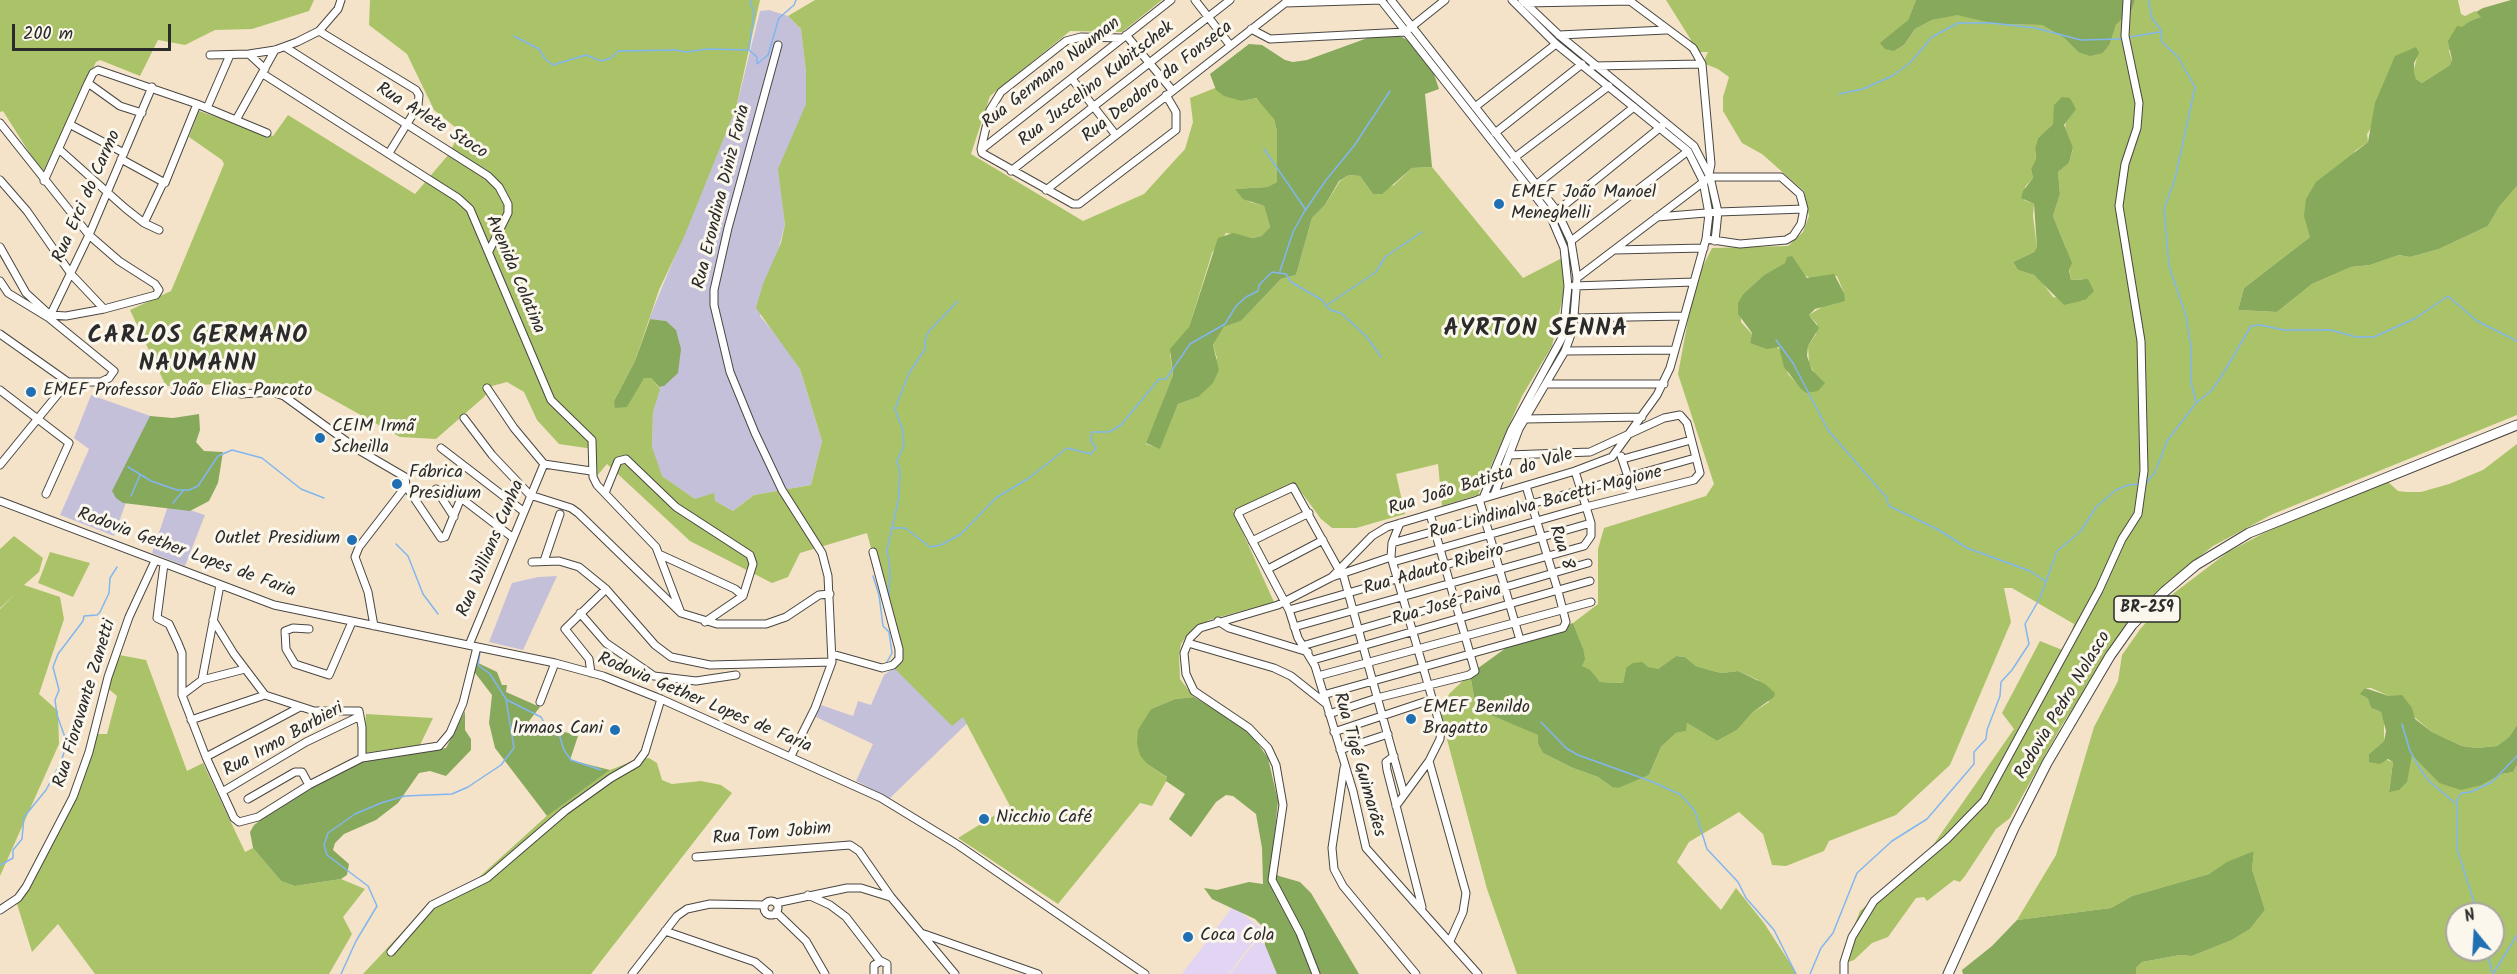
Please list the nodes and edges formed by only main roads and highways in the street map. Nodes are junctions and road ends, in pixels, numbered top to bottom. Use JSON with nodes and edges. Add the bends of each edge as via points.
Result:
{"nodes":[{"id":1,"x":2517,"y":425,"type":"edge"},
{"id":2,"x":1948,"y":974,"type":"edge"}],
"edges":[{"from":1,"to":2,"type":"highway","name":"Rodovia Pedro Nolasco","number":"BR-259","via":[[2249,533],[2196,565],[2164,592],[2132,625],[2110,656],[2047,763]]}]}
